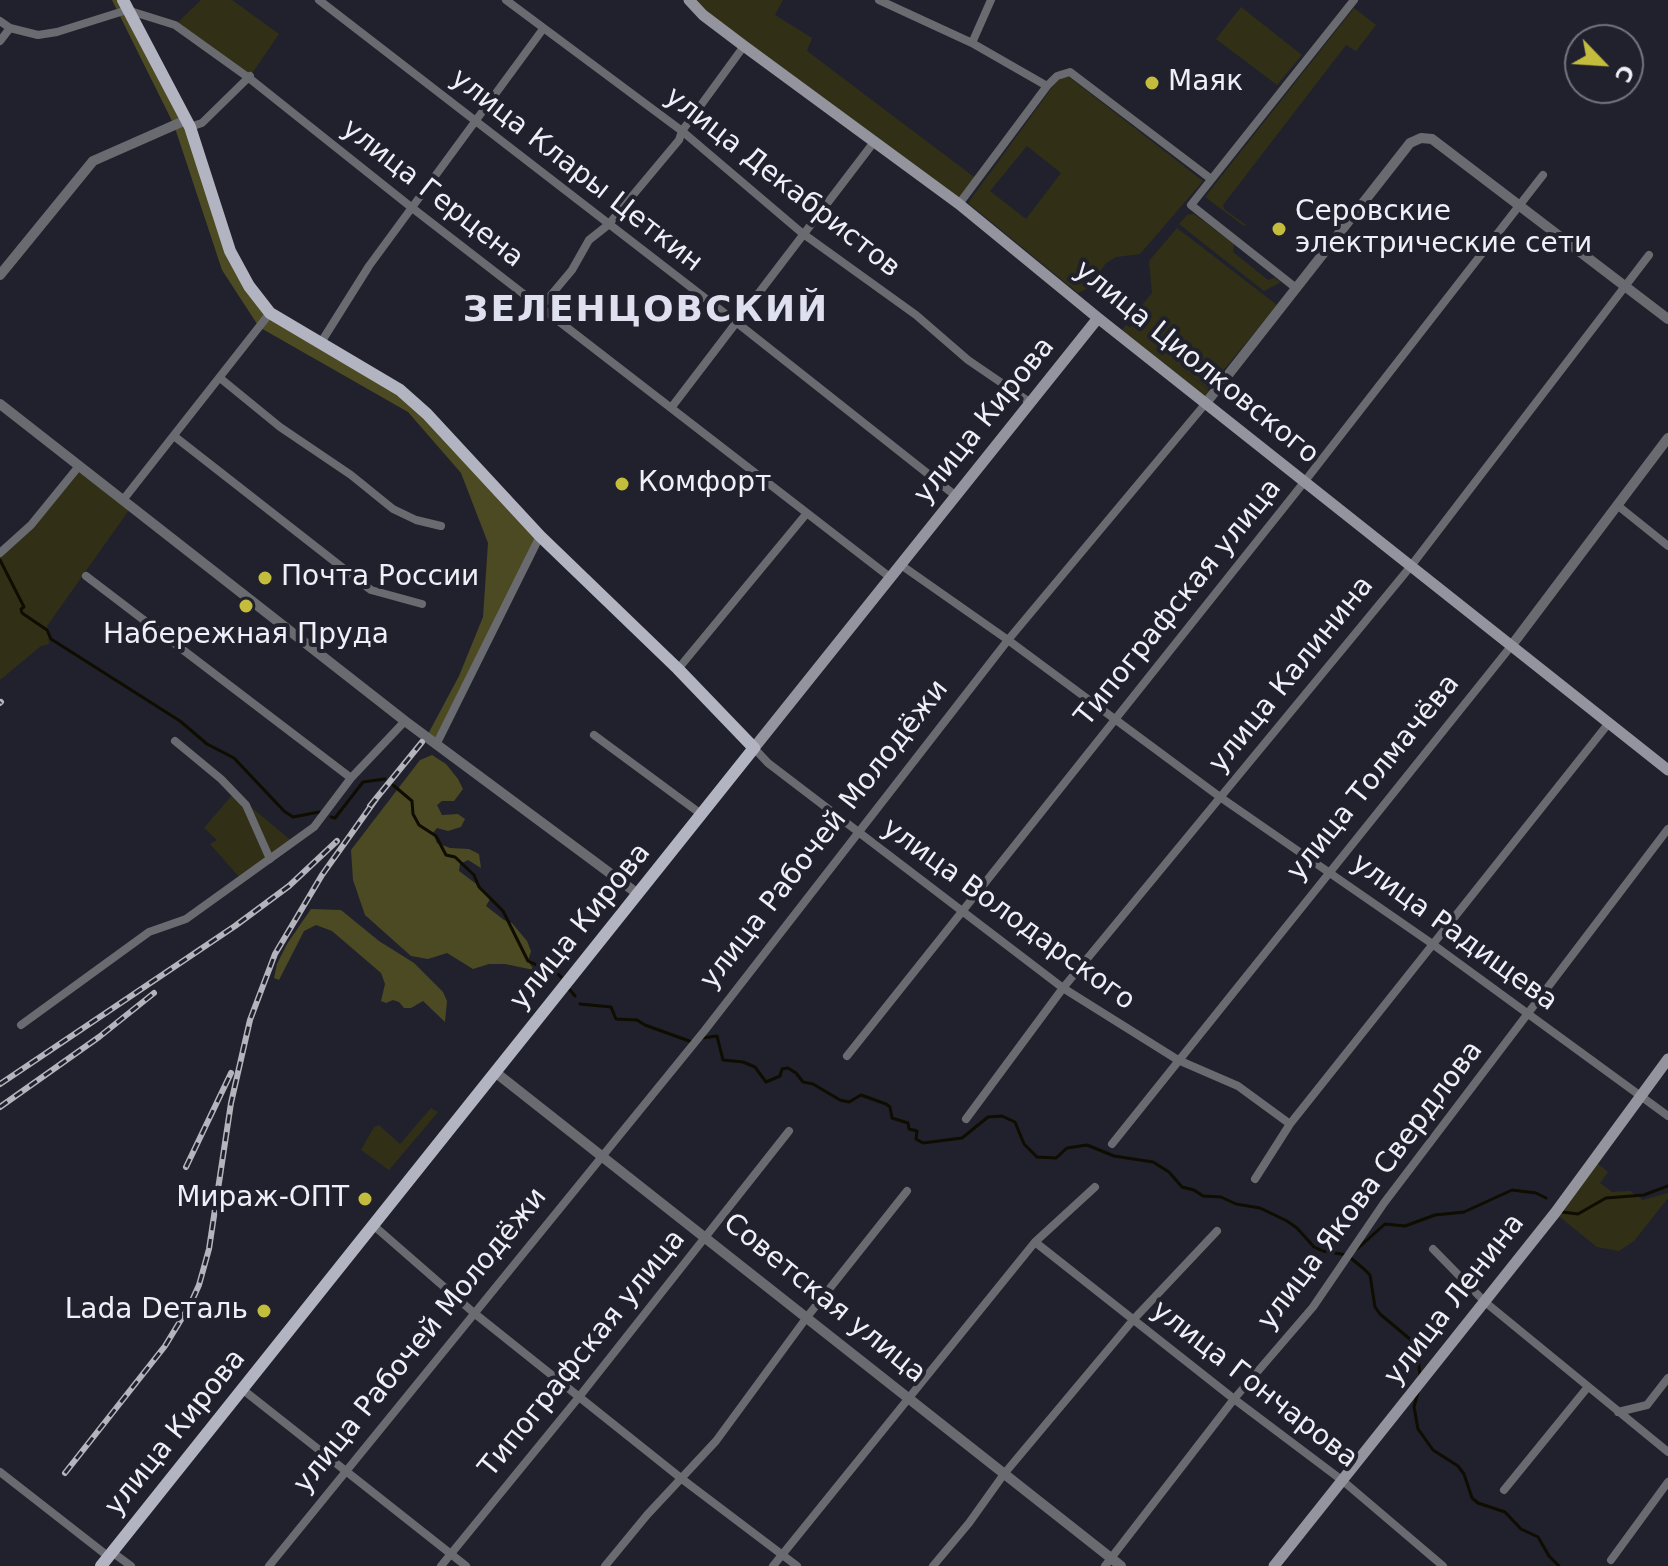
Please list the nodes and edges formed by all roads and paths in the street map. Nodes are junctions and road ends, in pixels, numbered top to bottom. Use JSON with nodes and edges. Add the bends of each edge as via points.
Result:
{"nodes":[{"id":1,"x":319,"y":0,"type":"edge"},
{"id":2,"x":506,"y":0,"type":"edge"},
{"id":3,"x":689,"y":0,"type":"edge"},
{"id":4,"x":879,"y":0,"type":"edge"},
{"id":5,"x":991,"y":0,"type":"edge"},
{"id":6,"x":1354,"y":0,"type":"edge"},
{"id":7,"x":125,"y":5,"type":"edge"},
{"id":8,"x":0,"y":21,"type":"edge"},
{"id":9,"x":10,"y":28,"type":"junction"},
{"id":10,"x":543,"y":29,"type":"junction"},
{"id":11,"x":0,"y":41,"type":"edge"},
{"id":12,"x":972,"y":43,"type":"junction"},
{"id":13,"x":744,"y":46,"type":"junction"},
{"id":14,"x":249,"y":77,"type":"junction"},
{"id":15,"x":1047,"y":86,"type":"junction"},
{"id":16,"x":475,"y":122,"type":"junction"},
{"id":17,"x":188,"y":124,"type":"junction"},
{"id":18,"x":682,"y":131,"type":"junction"},
{"id":19,"x":874,"y":142,"type":"junction"},
{"id":20,"x":1543,"y":175,"type":"dead end"},
{"id":21,"x":1211,"y":179,"type":"junction"},
{"id":22,"x":959,"y":204,"type":"junction"},
{"id":23,"x":1519,"y":205,"type":"junction"},
{"id":24,"x":411,"y":207,"type":"junction"},
{"id":25,"x":608,"y":225,"type":"junction"},
{"id":26,"x":802,"y":233,"type":"junction"},
{"id":27,"x":1649,"y":255,"type":"dead end"},
{"id":28,"x":0,"y":275,"type":"edge"},
{"id":29,"x":1625,"y":286,"type":"junction"},
{"id":30,"x":1296,"y":288,"type":"junction"},
{"id":31,"x":541,"y":307,"type":"junction"},
{"id":32,"x":270,"y":313,"type":"junction"},
{"id":33,"x":1098,"y":318,"type":"junction"},
{"id":34,"x":1668,"y":319,"type":"edge"},
{"id":35,"x":736,"y":322,"type":"junction"},
{"id":36,"x":320,"y":344,"type":"junction"},
{"id":37,"x":220,"y":378,"type":"junction"},
{"id":38,"x":1031,"y":403,"type":"junction"},
{"id":39,"x":1206,"y":403,"type":"junction"},
{"id":40,"x":0,"y":404,"type":"edge"},
{"id":41,"x":671,"y":408,"type":"junction"},
{"id":42,"x":174,"y":436,"type":"junction"},
{"id":43,"x":1668,"y":438,"type":"edge"},
{"id":44,"x":79,"y":466,"type":"junction"},
{"id":45,"x":1305,"y":481,"type":"junction"},
{"id":46,"x":956,"y":496,"type":"junction"},
{"id":47,"x":123,"y":500,"type":"junction"},
{"id":48,"x":1617,"y":505,"type":"junction"},
{"id":49,"x":807,"y":513,"type":"junction"},
{"id":50,"x":441,"y":526,"type":"dead end"},
{"id":51,"x":540,"y":536,"type":"junction"},
{"id":52,"x":1668,"y":546,"type":"edge"},
{"id":53,"x":0,"y":553,"type":"edge"},
{"id":54,"x":901,"y":565,"type":"junction"},
{"id":55,"x":1411,"y":566,"type":"junction"},
{"id":56,"x":86,"y":576,"type":"dead end"},
{"id":57,"x":891,"y":578,"type":"junction"},
{"id":58,"x":422,"y":604,"type":"dead end"},
{"id":59,"x":1008,"y":640,"type":"junction"},
{"id":60,"x":1512,"y":645,"type":"junction"},
{"id":61,"x":678,"y":669,"type":"junction"},
{"id":62,"x":1114,"y":720,"type":"junction"},
{"id":63,"x":405,"y":721,"type":"junction"},
{"id":64,"x":1608,"y":724,"type":"junction"},
{"id":65,"x":594,"y":735,"type":"dead end"},
{"id":66,"x":175,"y":741,"type":"dead end"},
{"id":67,"x":437,"y":743,"type":"junction"},
{"id":68,"x":754,"y":748,"type":"junction"},
{"id":69,"x":1668,"y":770,"type":"edge"},
{"id":70,"x":351,"y":778,"type":"junction"},
{"id":71,"x":1220,"y":797,"type":"junction"},
{"id":72,"x":701,"y":814,"type":"junction"},
{"id":73,"x":1668,"y":829,"type":"edge"},
{"id":74,"x":856,"y":832,"type":"junction"},
{"id":75,"x":270,"y":859,"type":"junction"},
{"id":76,"x":1329,"y":871,"type":"junction"},
{"id":77,"x":638,"y":894,"type":"junction"},
{"id":78,"x":960,"y":912,"type":"junction"},
{"id":79,"x":1431,"y":943,"type":"junction"},
{"id":80,"x":1063,"y":988,"type":"junction"},
{"id":81,"x":1528,"y":1013,"type":"junction"},
{"id":82,"x":21,"y":1025,"type":"dead end"},
{"id":83,"x":847,"y":1056,"type":"dead end"},
{"id":84,"x":1668,"y":1059,"type":"edge"},
{"id":85,"x":1178,"y":1060,"type":"junction"},
{"id":86,"x":495,"y":1072,"type":"junction"},
{"id":87,"x":1640,"y":1096,"type":"junction"},
{"id":88,"x":1668,"y":1116,"type":"edge"},
{"id":89,"x":966,"y":1119,"type":"dead end"},
{"id":90,"x":1290,"y":1124,"type":"junction"},
{"id":91,"x":789,"y":1131,"type":"dead end"},
{"id":92,"x":1112,"y":1144,"type":"dead end"},
{"id":93,"x":601,"y":1156,"type":"junction"},
{"id":94,"x":1255,"y":1179,"type":"dead end"},
{"id":95,"x":1095,"y":1187,"type":"dead end"},
{"id":96,"x":907,"y":1191,"type":"dead end"},
{"id":97,"x":373,"y":1225,"type":"junction"},
{"id":98,"x":1217,"y":1231,"type":"dead end"},
{"id":99,"x":706,"y":1236,"type":"junction"},
{"id":100,"x":1035,"y":1242,"type":"junction"},
{"id":101,"x":1433,"y":1249,"type":"dead end"},
{"id":102,"x":1485,"y":1302,"type":"junction"},
{"id":103,"x":474,"y":1313,"type":"junction"},
{"id":104,"x":807,"y":1317,"type":"junction"},
{"id":105,"x":1133,"y":1320,"type":"junction"},
{"id":106,"x":1668,"y":1378,"type":"edge"},
{"id":107,"x":1587,"y":1388,"type":"junction"},
{"id":108,"x":242,"y":1389,"type":"junction"},
{"id":109,"x":579,"y":1397,"type":"junction"},
{"id":110,"x":908,"y":1397,"type":"junction"},
{"id":111,"x":1234,"y":1399,"type":"junction"},
{"id":112,"x":1618,"y":1412,"type":"junction"},
{"id":113,"x":1668,"y":1452,"type":"edge"},
{"id":114,"x":0,"y":1472,"type":"edge"},
{"id":115,"x":347,"y":1472,"type":"junction"},
{"id":116,"x":1004,"y":1474,"type":"junction"},
{"id":117,"x":682,"y":1479,"type":"junction"},
{"id":118,"x":1343,"y":1481,"type":"junction"},
{"id":119,"x":1668,"y":1482,"type":"edge"},
{"id":120,"x":1504,"y":1490,"type":"dead end"},
{"id":121,"x":450,"y":1554,"type":"junction"},
{"id":122,"x":782,"y":1554,"type":"junction"},
{"id":123,"x":107,"y":1558,"type":"edge"},
{"id":124,"x":1611,"y":1560,"type":"dead end"},
{"id":125,"x":1108,"y":1562,"type":"edge"},
{"id":126,"x":131,"y":1566,"type":"edge"},
{"id":127,"x":269,"y":1566,"type":"edge"},
{"id":128,"x":441,"y":1566,"type":"edge"},
{"id":129,"x":466,"y":1566,"type":"edge"},
{"id":130,"x":605,"y":1566,"type":"edge"},
{"id":131,"x":773,"y":1566,"type":"edge"},
{"id":132,"x":797,"y":1566,"type":"edge"},
{"id":133,"x":933,"y":1566,"type":"edge"},
{"id":134,"x":1121,"y":1566,"type":"edge"},
{"id":135,"x":1274,"y":1566,"type":"edge"},
{"id":136,"x":1443,"y":1566,"type":"edge"}],
"edges":[{"from":1,"to":16,"type":"street","name":"улица Клары Цеткин"},
{"from":2,"to":10,"type":"street","name":"улица Декабристов"},
{"from":3,"to":13,"type":"main road","name":"улица Циолковского"},
{"from":4,"to":12,"type":"street"},
{"from":5,"to":12,"type":"street"},
{"from":6,"to":21,"type":"street"},
{"from":7,"to":9,"type":"street","via":[[57,32],[38,35]]},
{"from":7,"to":14,"type":"street","name":"улица Герцена","via":[[175,25]]},
{"from":7,"to":17,"type":"main road"},
{"from":8,"to":9,"type":"street"},
{"from":9,"to":11,"type":"street"},
{"from":10,"to":16,"type":"street"},
{"from":10,"to":18,"type":"street","name":"улица Декабристов"},
{"from":12,"to":15,"type":"street"},
{"from":13,"to":18,"type":"street"},
{"from":13,"to":19,"type":"main road","name":"улица Циолковского"},
{"from":14,"to":17,"type":"street","via":[[202,123]]},
{"from":14,"to":24,"type":"street","name":"улица Герцена"},
{"from":15,"to":21,"type":"street","via":[[1070,72]]},
{"from":15,"to":22,"type":"street"},
{"from":16,"to":24,"type":"street"},
{"from":16,"to":25,"type":"street","name":"улица Клары Цеткин"},
{"from":17,"to":28,"type":"street","via":[[93,161]]},
{"from":17,"to":32,"type":"main road","via":[[230,251]]},
{"from":18,"to":25,"type":"street"},
{"from":18,"to":26,"type":"street","name":"улица Декабристов"},
{"from":19,"to":22,"type":"main road","name":"улица Циолковского"},
{"from":19,"to":26,"type":"street"},
{"from":20,"to":23,"type":"street","name":"Типографская улица"},
{"from":21,"to":30,"type":"street","via":[[1191,205]]},
{"from":22,"to":33,"type":"main road","name":"улица Циолковского"},
{"from":23,"to":29,"type":"street"},
{"from":23,"to":30,"type":"street","name":"улица Рабочей Молодёжи","via":[[1432,139],[1421,138],[1410,143]]},
{"from":23,"to":45,"type":"street","name":"Типографская улица"},
{"from":24,"to":31,"type":"street","name":"улица Герцена"},
{"from":24,"to":36,"type":"street"},
{"from":25,"to":31,"type":"street","via":[[589,240]]},
{"from":25,"to":35,"type":"street","name":"улица Клары Цеткин"},
{"from":26,"to":35,"type":"street"},
{"from":26,"to":38,"type":"street","name":"улица Декабристов"},
{"from":27,"to":29,"type":"street","name":"улица Калинина"},
{"from":29,"to":34,"type":"street"},
{"from":29,"to":55,"type":"street","name":"улица Калинина"},
{"from":30,"to":39,"type":"street","name":"улица Рабочей Молодёжи"},
{"from":31,"to":41,"type":"street","name":"улица Герцена"},
{"from":32,"to":36,"type":"main road"},
{"from":32,"to":37,"type":"street"},
{"from":33,"to":38,"type":"main road","name":"улица Кирова"},
{"from":33,"to":39,"type":"main road","name":"улица Циолковского"},
{"from":35,"to":41,"type":"street"},
{"from":35,"to":46,"type":"street","name":"улица Клары Цеткин"},
{"from":36,"to":51,"type":"main road","via":[[400,390]]},
{"from":37,"to":42,"type":"street"},
{"from":37,"to":50,"type":"street","via":[[393,509]]},
{"from":38,"to":46,"type":"main road","name":"улица Кирова"},
{"from":39,"to":45,"type":"main road","name":"улица Циолковского"},
{"from":39,"to":59,"type":"street","name":"улица Рабочей Молодёжи"},
{"from":40,"to":44,"type":"street"},
{"from":41,"to":49,"type":"street","name":"улица Герцена"},
{"from":42,"to":47,"type":"street"},
{"from":42,"to":58,"type":"street","via":[[371,590]]},
{"from":43,"to":48,"type":"street","name":"улица Толмачёва"},
{"from":44,"to":47,"type":"street"},
{"from":44,"to":53,"type":"street","via":[[31,525]]},
{"from":45,"to":55,"type":"main road","name":"улица Циолковского"},
{"from":45,"to":62,"type":"street","name":"Типографская улица"},
{"from":46,"to":54,"type":"main road","name":"улица Кирова"},
{"from":47,"to":63,"type":"street"},
{"from":48,"to":52,"type":"street"},
{"from":48,"to":60,"type":"street","name":"улица Толмачёва"},
{"from":49,"to":57,"type":"street","name":"улица Герцена"},
{"from":49,"to":61,"type":"street"},
{"from":51,"to":61,"type":"main road"},
{"from":51,"to":67,"type":"street"},
{"from":54,"to":57,"type":"main road","name":"улица Кирова"},
{"from":54,"to":59,"type":"street","name":"улица Радищева"},
{"from":55,"to":60,"type":"main road","name":"улица Циолковского"},
{"from":55,"to":71,"type":"street","name":"улица Калинина"},
{"from":56,"to":70,"type":"street"},
{"from":57,"to":68,"type":"main road","name":"улица Кирова"},
{"from":59,"to":62,"type":"street","name":"улица Радищева"},
{"from":59,"to":74,"type":"street","name":"улица Рабочей Молодёжи"},
{"from":60,"to":64,"type":"main road","name":"улица Циолковского"},
{"from":60,"to":76,"type":"street","name":"улица Толмачёва"},
{"from":61,"to":68,"type":"main road"},
{"from":62,"to":71,"type":"street","name":"улица Радищева"},
{"from":62,"to":78,"type":"street","name":"Типографская улица"},
{"from":63,"to":67,"type":"street"},
{"from":63,"to":70,"type":"street"},
{"from":64,"to":69,"type":"main road","name":"улица Циолковского"},
{"from":64,"to":79,"type":"street"},
{"from":65,"to":72,"type":"street"},
{"from":66,"to":75,"type":"street","via":[[246,805]]},
{"from":67,"to":77,"type":"street"},
{"from":68,"to":72,"type":"main road","name":"улица Кирова"},
{"from":68,"to":74,"type":"street","name":"улица Володарского"},
{"from":70,"to":75,"type":"street","via":[[314,827]]},
{"from":71,"to":76,"type":"street","name":"улица Радищева"},
{"from":71,"to":80,"type":"street","name":"улица Калинина"},
{"from":72,"to":77,"type":"main road","name":"улица Кирова"},
{"from":73,"to":81,"type":"street","name":"улица Якова Свердлова"},
{"from":74,"to":78,"type":"street","name":"улица Володарского"},
{"from":74,"to":93,"type":"street","name":"улица Рабочей Молодёжи"},
{"from":75,"to":82,"type":"street","via":[[186,919],[149,932]]},
{"from":76,"to":79,"type":"street","name":"улица Радищева"},
{"from":76,"to":85,"type":"street","name":"улица Толмачёва"},
{"from":77,"to":86,"type":"main road","name":"улица Кирова"},
{"from":78,"to":80,"type":"street","name":"улица Володарского"},
{"from":78,"to":83,"type":"street","name":"Типографская улица"},
{"from":79,"to":81,"type":"street","name":"улица Радищева"},
{"from":79,"to":90,"type":"street"},
{"from":80,"to":85,"type":"street","name":"улица Володарского"},
{"from":80,"to":89,"type":"street","name":"улица Калинина"},
{"from":81,"to":87,"type":"street","name":"улица Радищева"},
{"from":81,"to":111,"type":"street","name":"улица Якова Свердлова","via":[[1384,1203],[1313,1307]]},
{"from":84,"to":87,"type":"main road","name":"улица Ленина"},
{"from":85,"to":90,"type":"street","name":"улица Володарского","via":[[1238,1086]]},
{"from":85,"to":92,"type":"street","name":"улица Толмачёва"},
{"from":86,"to":93,"type":"street","name":"Советская улица"},
{"from":86,"to":97,"type":"main road","name":"улица Кирова"},
{"from":87,"to":88,"type":"street","name":"улица Радищева"},
{"from":87,"to":102,"type":"main road","name":"улица Ленина"},
{"from":90,"to":94,"type":"street"},
{"from":91,"to":99,"type":"street","name":"Типографская улица"},
{"from":93,"to":99,"type":"street","name":"Советская улица"},
{"from":93,"to":103,"type":"street","name":"улица Рабочей Молодёжи"},
{"from":95,"to":100,"type":"street"},
{"from":96,"to":104,"type":"street"},
{"from":97,"to":103,"type":"street"},
{"from":97,"to":108,"type":"main road","name":"улица Кирова"},
{"from":98,"to":105,"type":"street"},
{"from":99,"to":104,"type":"street","name":"Советская улица"},
{"from":99,"to":109,"type":"street","name":"Типографская улица"},
{"from":100,"to":105,"type":"street","name":"улица Гончарова"},
{"from":100,"to":110,"type":"street"},
{"from":101,"to":102,"type":"street"},
{"from":102,"to":107,"type":"street"},
{"from":102,"to":118,"type":"main road","name":"улица Ленина"},
{"from":103,"to":109,"type":"street"},
{"from":103,"to":115,"type":"street","name":"улица Рабочей Молодёжи"},
{"from":104,"to":110,"type":"street","name":"Советская улица"},
{"from":104,"to":117,"type":"street"},
{"from":105,"to":111,"type":"street","name":"улица Гончарова"},
{"from":105,"to":116,"type":"street"},
{"from":106,"to":112,"type":"street","via":[[1647,1405]]},
{"from":107,"to":112,"type":"street"},
{"from":107,"to":120,"type":"street"},
{"from":108,"to":115,"type":"street"},
{"from":108,"to":123,"type":"main road","name":"улица Кирова"},
{"from":109,"to":117,"type":"street"},
{"from":109,"to":121,"type":"street","name":"Типографская улица"},
{"from":110,"to":116,"type":"street","name":"Советская улица"},
{"from":110,"to":122,"type":"street"},
{"from":111,"to":118,"type":"street","name":"улица Гончарова"},
{"from":111,"to":125,"type":"street","name":"улица Якова Свердлова"},
{"from":112,"to":113,"type":"street"},
{"from":114,"to":123,"type":"street"},
{"from":115,"to":121,"type":"street"},
{"from":115,"to":127,"type":"street","name":"улица Рабочей Молодёжи"},
{"from":116,"to":125,"type":"street","name":"Советская улица"},
{"from":116,"to":133,"type":"street"},
{"from":117,"to":122,"type":"street"},
{"from":117,"to":130,"type":"street"},
{"from":118,"to":135,"type":"main road","name":"улица Ленина"},
{"from":118,"to":136,"type":"street","name":"улица Гончарова"},
{"from":119,"to":124,"type":"street"},
{"from":121,"to":128,"type":"street","name":"Типографская улица"},
{"from":121,"to":129,"type":"street"},
{"from":122,"to":131,"type":"street"},
{"from":122,"to":132,"type":"street"},
{"from":123,"to":126,"type":"street"},
{"from":125,"to":134,"type":"street","name":"Советская улица"}]}
